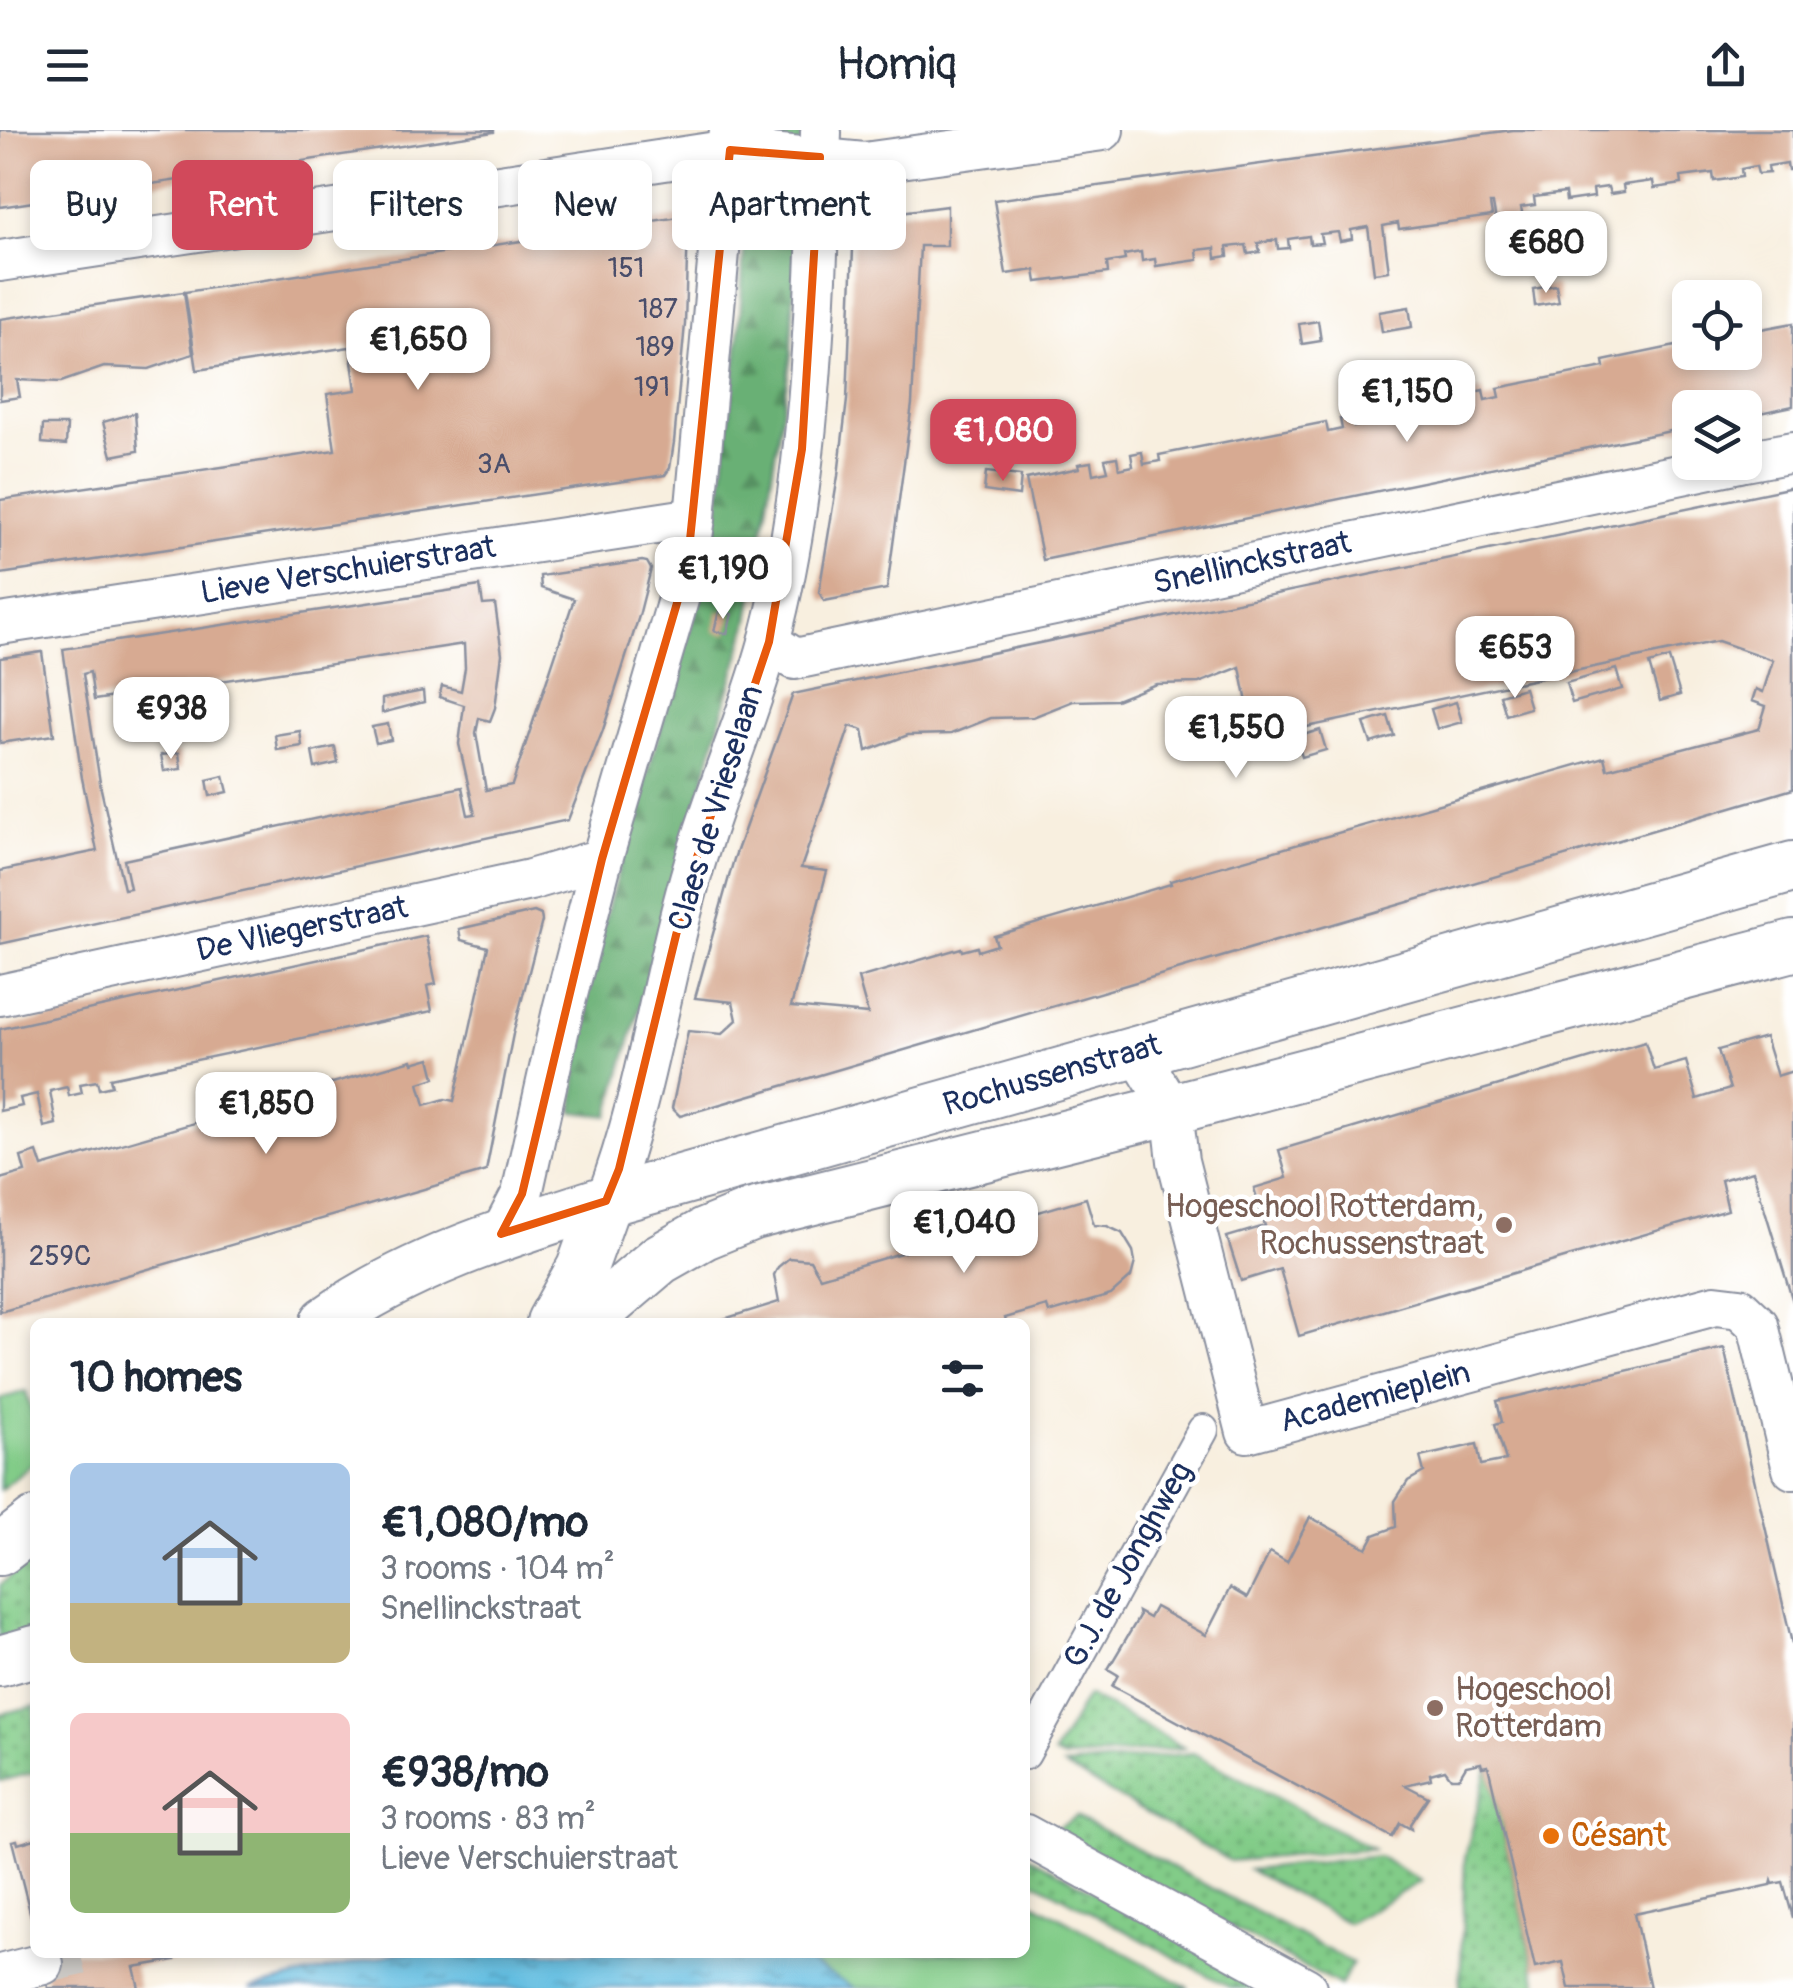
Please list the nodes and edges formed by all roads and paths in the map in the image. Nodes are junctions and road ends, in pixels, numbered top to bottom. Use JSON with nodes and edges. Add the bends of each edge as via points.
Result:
{"nodes":[{"id":1,"x":1104,"y":130,"type":"edge"},
{"id":2,"x":730,"y":140,"type":"edge"},
{"id":3,"x":821,"y":144,"type":"edge"},
{"id":4,"x":0,"y":262,"type":"edge"},
{"id":5,"x":1793,"y":452,"type":"edge"},
{"id":6,"x":1762,"y":458,"type":"edge"},
{"id":7,"x":1672,"y":477,"type":"edge"},
{"id":8,"x":696,"y":518,"type":"junction"},
{"id":9,"x":0,"y":624,"type":"edge"},
{"id":10,"x":769,"y":642,"type":"junction"},
{"id":11,"x":602,"y":859,"type":"junction"},
{"id":12,"x":1793,"y":866,"type":"edge"},
{"id":13,"x":1793,"y":946,"type":"edge"},
{"id":14,"x":0,"y":995,"type":"edge"},
{"id":15,"x":1137,"y":1052,"type":"junction"},
{"id":16,"x":1172,"y":1109,"type":"junction"},
{"id":17,"x":606,"y":1200,"type":"junction"},
{"id":18,"x":501,"y":1234,"type":"junction"},
{"id":19,"x":354,"y":1316,"type":"edge"},
{"id":20,"x":554,"y":1318,"type":"edge"},
{"id":21,"x":591,"y":1318,"type":"edge"},
{"id":22,"x":1203,"y":1430,"type":"dead end"},
{"id":23,"x":1793,"y":1469,"type":"edge"},
{"id":24,"x":30,"y":1527,"type":"edge"},
{"id":25,"x":0,"y":1550,"type":"edge"},
{"id":26,"x":30,"y":1652,"type":"edge"},
{"id":27,"x":0,"y":1661,"type":"edge"},
{"id":28,"x":1030,"y":1745,"type":"edge"},
{"id":29,"x":1030,"y":1838,"type":"edge"},
{"id":30,"x":43,"y":1964,"type":"tunnel mouth"},
{"id":31,"x":0,"y":1975,"type":"edge"},
{"id":32,"x":1306,"y":1988,"type":"edge"}],
"edges":[{"from":1,"to":3,"type":"street","via":[[864,162]]},
{"from":2,"to":3,"type":"street"},
{"from":2,"to":4,"type":"street"},
{"from":2,"to":8,"type":"street"},
{"from":3,"to":10,"type":"street","name":"Claes de Vrieselaan","via":[[802,448]]},
{"from":5,"to":6,"type":"street","name":"Snellinckstraat"},
{"from":7,"to":10,"type":"street","name":"Snellinckstraat","via":[[795,659]]},
{"from":8,"to":9,"type":"street","name":"Lieve Verschuierstraat"},
{"from":8,"to":11,"type":"street"},
{"from":10,"to":17,"type":"street","name":"Claes de Vrieselaan","via":[[690,878]]},
{"from":11,"to":14,"type":"street","name":"De Vliegerstraat"},
{"from":11,"to":18,"type":"street","via":[[522,1194]]},
{"from":12,"to":15,"type":"street","name":"Rochussenstraat"},
{"from":13,"to":16,"type":"street","name":"Rochussenstraat"},
{"from":15,"to":16,"type":"street","name":"Academieplein"},
{"from":15,"to":17,"type":"street","name":"Rochussenstraat"},
{"from":16,"to":21,"type":"street","name":"Rochussenstraat","via":[[753,1214],[660,1258]]},
{"from":16,"to":23,"type":"street","name":"Academieplein","via":[[1178,1160],[1247,1432],[1715,1305],[1740,1308],[1758,1325]]},
{"from":17,"to":18,"type":"street","name":"Rochussenstraat"},
{"from":17,"to":20,"type":"street","name":"Claes de Vrieselaan","via":[[582,1268]]},
{"from":18,"to":19,"type":"street","name":"Rochussenstraat"},
{"from":22,"to":28,"type":"street","name":"G.J. de Jonghweg"},
{"from":24,"to":25,"type":"street"},
{"from":26,"to":27,"type":"street"},
{"from":29,"to":32,"type":"street"},
{"from":30,"to":31,"type":"street"}]}
